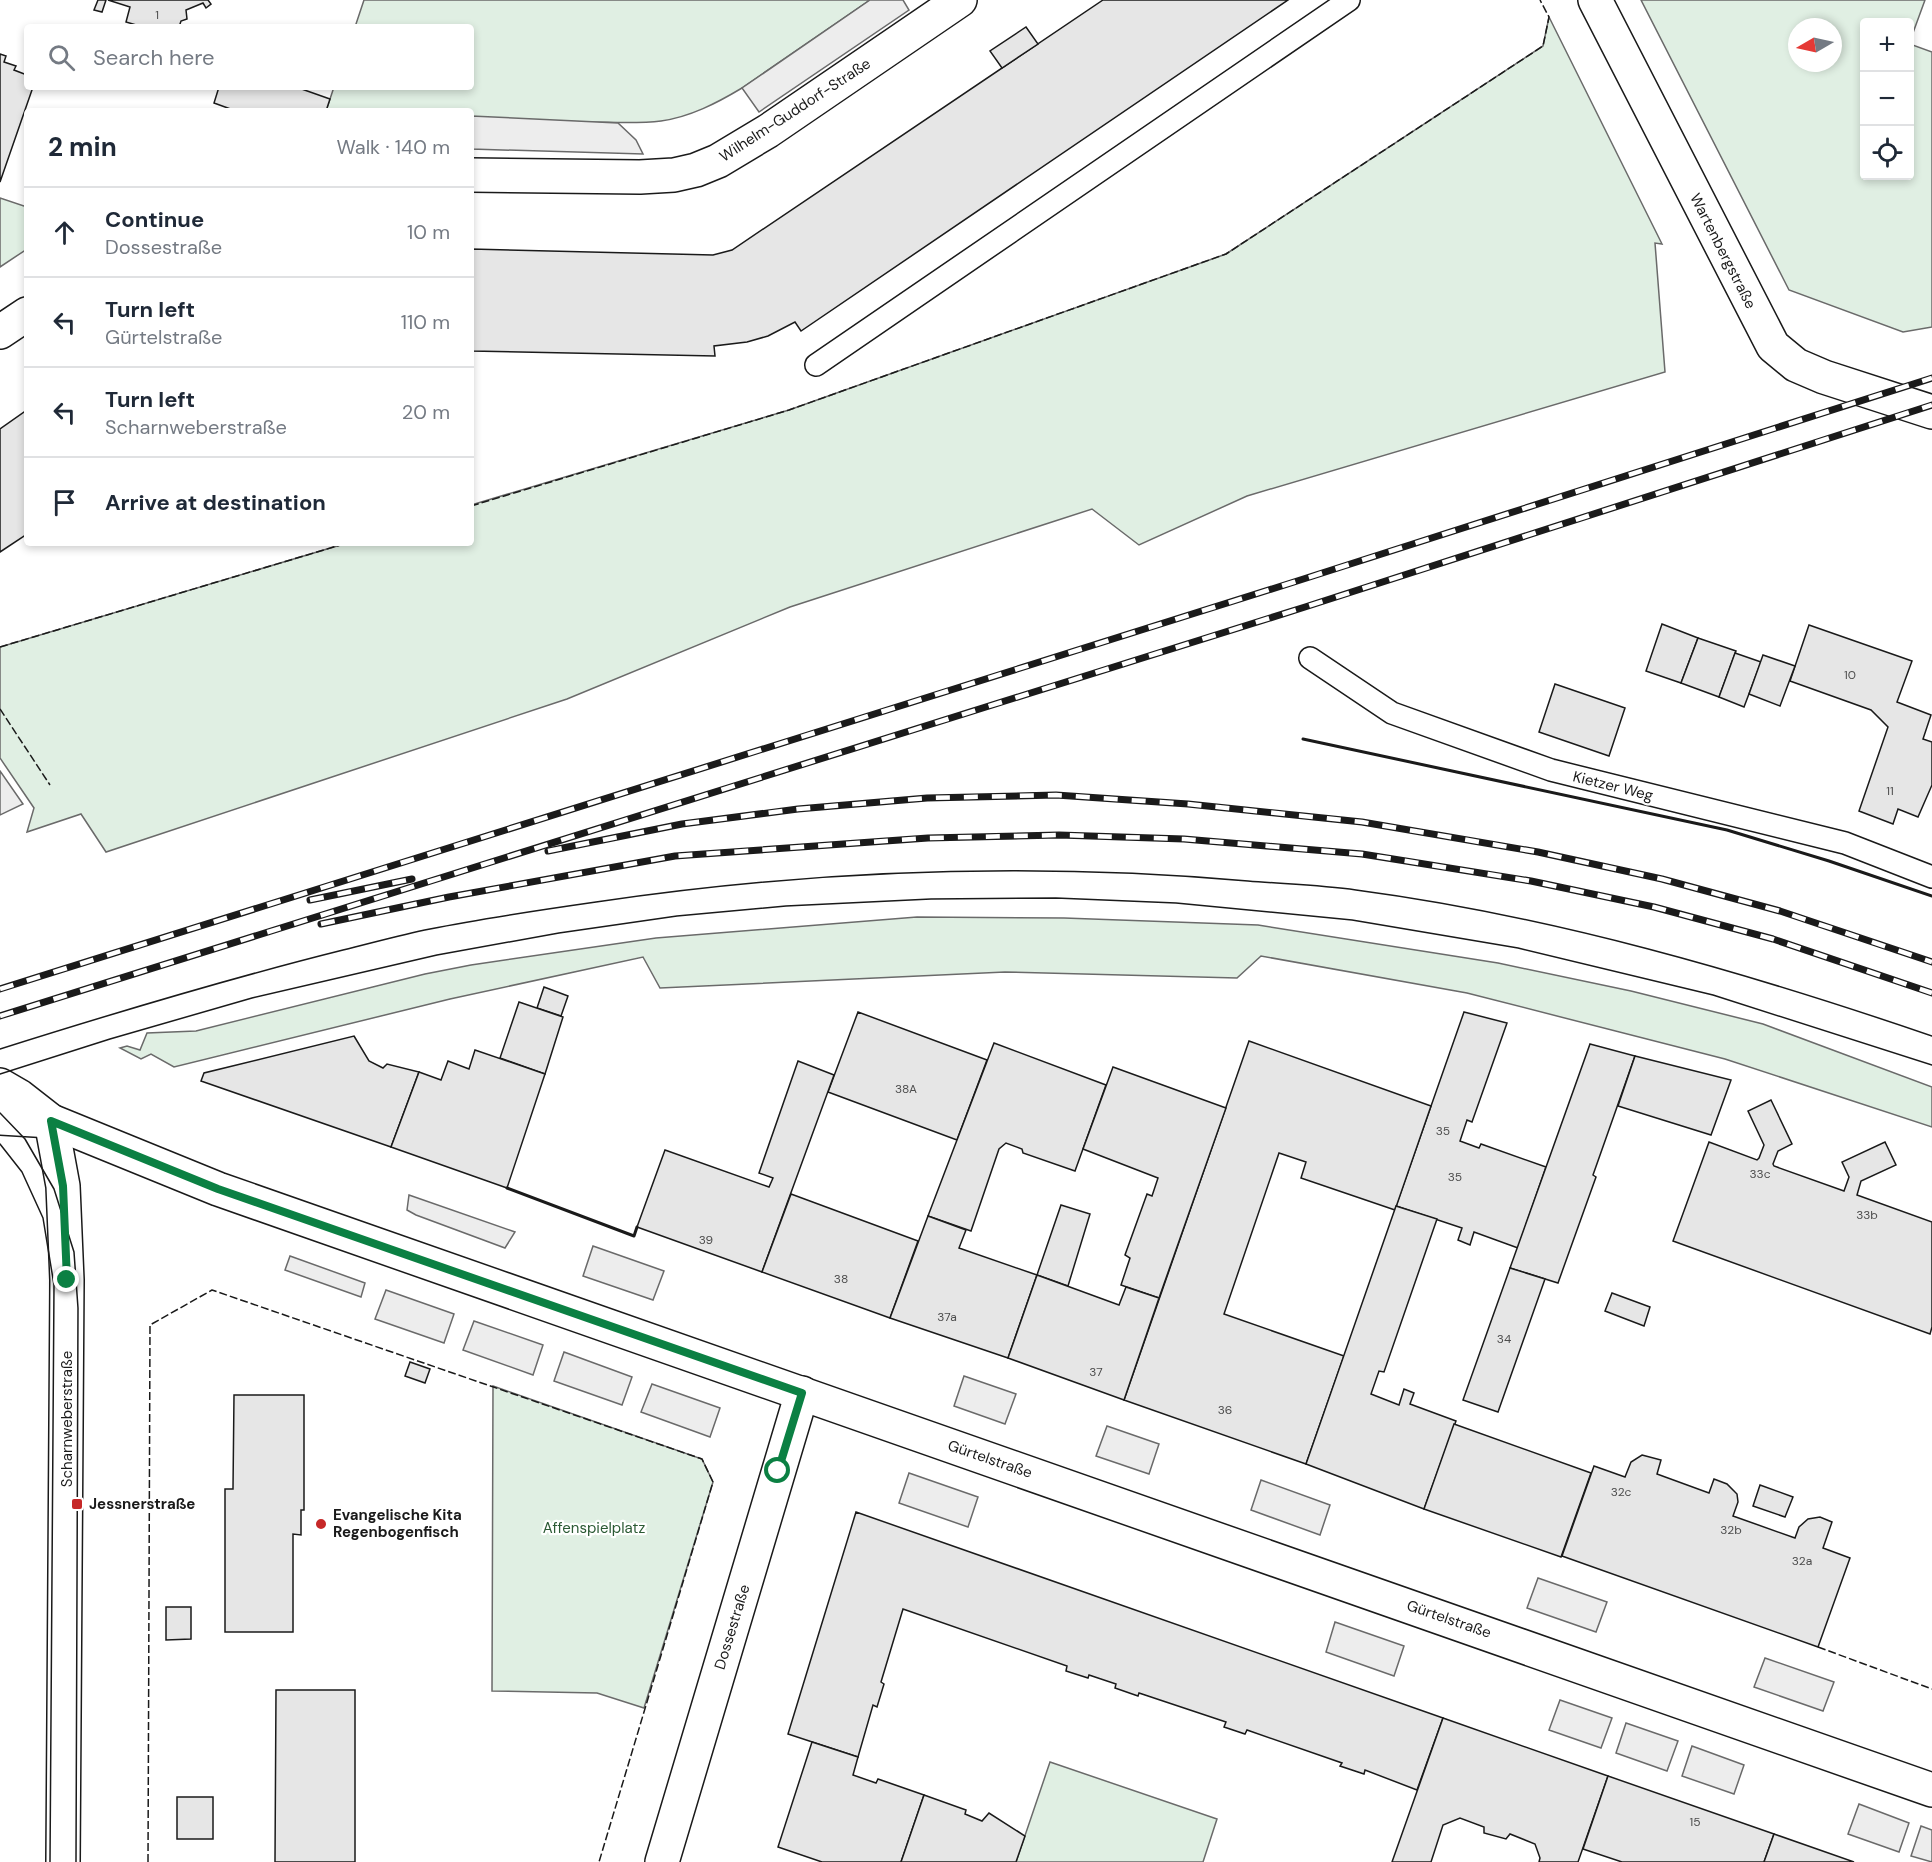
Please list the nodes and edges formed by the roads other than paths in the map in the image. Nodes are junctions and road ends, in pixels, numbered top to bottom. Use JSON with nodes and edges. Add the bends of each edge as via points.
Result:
{"nodes":[{"id":1,"x":960,"y":0,"type":"edge"},
{"id":2,"x":1349,"y":0,"type":"edge"},
{"id":3,"x":1594,"y":0,"type":"edge"},
{"id":4,"x":474,"y":175,"type":"edge"},
{"id":5,"x":24,"y":316,"type":"edge"},
{"id":6,"x":0,"y":332,"type":"edge"},
{"id":7,"x":816,"y":365,"type":"dead end"},
{"id":8,"x":1932,"y":412,"type":"edge"},
{"id":9,"x":1310,"y":658,"type":"dead end"},
{"id":10,"x":1932,"y":877,"type":"edge"},
{"id":11,"x":0,"y":1085,"type":"edge"},
{"id":12,"x":0,"y":1118,"type":"edge"},
{"id":13,"x":51,"y":1121,"type":"junction"},
{"id":14,"x":802,"y":1393,"type":"junction"},
{"id":15,"x":1932,"y":1790,"type":"edge"},
{"id":16,"x":63,"y":1862,"type":"edge"},
{"id":17,"x":662,"y":1862,"type":"edge"}],
"edges":[{"from":1,"to":4,"type":"street","name":"Wilhelm-Guddorf-Straße","via":[[768,131],[696,170],[640,177]]},
{"from":2,"to":7,"type":"lane"},
{"from":3,"to":8,"type":"street","name":"Wartenbergstraße","via":[[1773,346],[1796,365]]},
{"from":5,"to":6,"type":"street"},
{"from":9,"to":10,"type":"lane","name":"Kietzer Weg","via":[[1392,713],[1551,770],[1845,843]]},
{"from":11,"to":13,"type":"street","name":"Gürtelstraße"},
{"from":12,"to":13,"type":"street","name":"Gürtelstraße"},
{"from":13,"to":14,"type":"street","name":"Gürtelstraße","via":[[218,1189]]},
{"from":13,"to":16,"type":"street","name":"Scharnweberstraße","via":[[63,1186],[67,1280]]},
{"from":14,"to":15,"type":"street","name":"Gürtelstraße"},
{"from":14,"to":17,"type":"street","name":"Dossestraße"}]}
